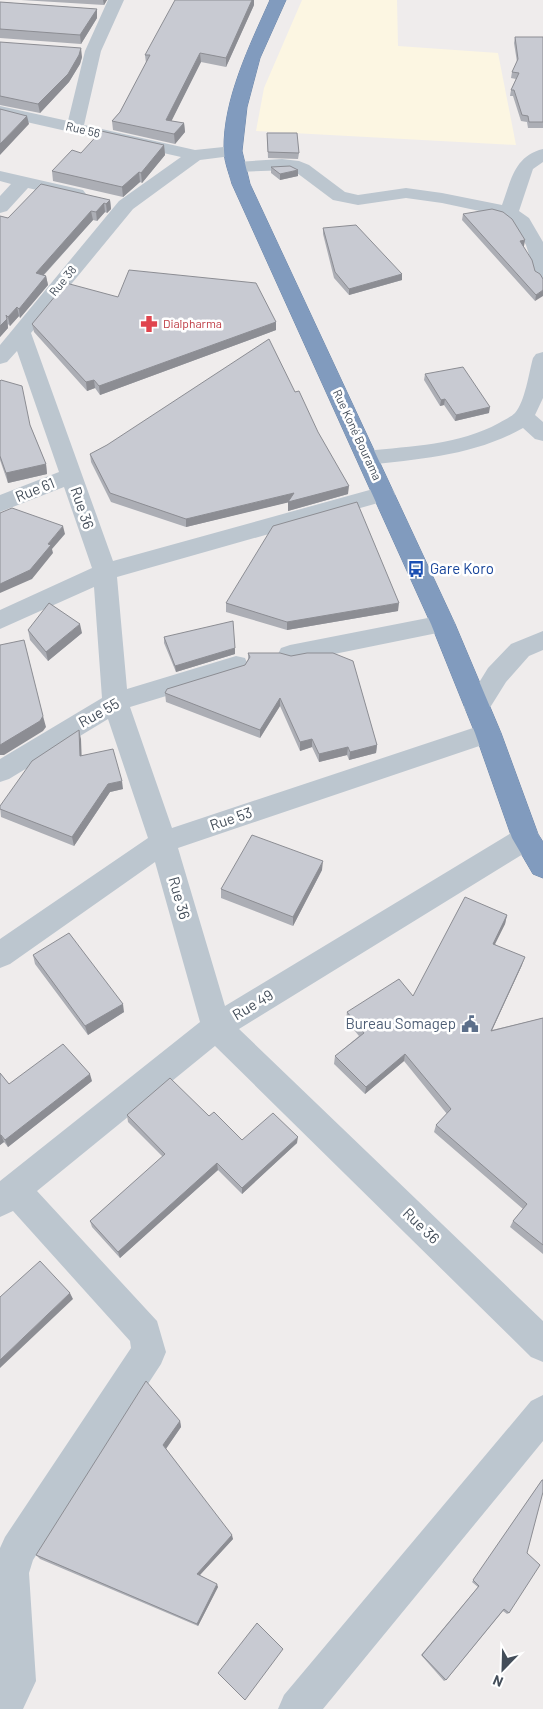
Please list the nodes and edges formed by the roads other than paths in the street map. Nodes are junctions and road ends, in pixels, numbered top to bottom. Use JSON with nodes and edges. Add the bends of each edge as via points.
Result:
{"nodes":[{"id":1,"x":278,"y":0,"type":"edge"},
{"id":2,"x":113,"y":6,"type":"edge"},
{"id":3,"x":92,"y":11,"type":"edge"},
{"id":4,"x":74,"y":50,"type":"edge"},
{"id":5,"x":92,"y":51,"type":"junction"},
{"id":6,"x":0,"y":111,"type":"edge"},
{"id":7,"x":75,"y":128,"type":"junction"},
{"id":8,"x":543,"y":154,"type":"edge"},
{"id":9,"x":195,"y":155,"type":"junction"},
{"id":10,"x":235,"y":159,"type":"junction"},
{"id":11,"x":0,"y":176,"type":"edge"},
{"id":12,"x":23,"y":182,"type":"junction"},
{"id":13,"x":111,"y":201,"type":"junction"},
{"id":14,"x":0,"y":207,"type":"edge"},
{"id":15,"x":509,"y":212,"type":"junction"},
{"id":16,"x":541,"y":262,"type":"edge"},
{"id":17,"x":21,"y":333,"type":"junction"},
{"id":18,"x":0,"y":358,"type":"edge"},
{"id":19,"x":543,"y":358,"type":"edge"},
{"id":20,"x":524,"y":417,"type":"junction"},
{"id":21,"x":543,"y":434,"type":"edge"},
{"id":22,"x":367,"y":458,"type":"junction"},
{"id":23,"x":71,"y":476,"type":"junction"},
{"id":24,"x":384,"y":494,"type":"junction"},
{"id":25,"x":0,"y":504,"type":"edge"},
{"id":26,"x":105,"y":572,"type":"junction"},
{"id":27,"x":0,"y":620,"type":"edge"},
{"id":28,"x":443,"y":624,"type":"junction"},
{"id":29,"x":543,"y":640,"type":"edge"},
{"id":30,"x":290,"y":654,"type":"edge"},
{"id":31,"x":236,"y":665,"type":"dead end"},
{"id":32,"x":115,"y":702,"type":"junction"},
{"id":33,"x":477,"y":707,"type":"junction"},
{"id":34,"x":488,"y":733,"type":"junction"},
{"id":35,"x":0,"y":772,"type":"edge"},
{"id":36,"x":526,"y":838,"type":"junction"},
{"id":37,"x":163,"y":842,"type":"junction"},
{"id":38,"x":543,"y":866,"type":"edge"},
{"id":39,"x":0,"y":955,"type":"edge"},
{"id":40,"x":216,"y":1027,"type":"junction"},
{"id":41,"x":7,"y":1195,"type":"edge"},
{"id":42,"x":543,"y":1345,"type":"edge"},
{"id":43,"x":543,"y":1413,"type":"edge"},
{"id":44,"x":2,"y":1709,"type":"edge"},
{"id":45,"x":298,"y":1709,"type":"edge"}],
"edges":[{"from":1,"to":10,"type":"highway","name":"Rue Koné Bourama","via":[[252,58],[238,107]]},
{"from":2,"to":3,"type":"street"},
{"from":2,"to":5,"type":"street"},
{"from":4,"to":5,"type":"street"},
{"from":5,"to":7,"type":"street"},
{"from":6,"to":7,"type":"street","name":"Rue 56"},
{"from":7,"to":9,"type":"street","name":"Rue 56"},
{"from":8,"to":15,"type":"street","via":[[525,166]]},
{"from":9,"to":10,"type":"street"},
{"from":9,"to":13,"type":"street","name":"Rue 38"},
{"from":10,"to":15,"type":"street","via":[[293,165],[339,196],[358,200],[406,193]]},
{"from":10,"to":22,"type":"highway","name":"Rue Koné Bourama","via":[[241,184]]},
{"from":11,"to":12,"type":"street"},
{"from":12,"to":13,"type":"street"},
{"from":12,"to":14,"type":"street"},
{"from":13,"to":17,"type":"street","name":"Rue 38"},
{"from":15,"to":16,"type":"street","via":[[522,222]]},
{"from":17,"to":18,"type":"street","name":"Rue 38"},
{"from":17,"to":23,"type":"street","name":"Rue 36"},
{"from":19,"to":20,"type":"street"},
{"from":20,"to":21,"type":"street"},
{"from":20,"to":22,"type":"street","via":[[501,432],[464,444]]},
{"from":22,"to":24,"type":"highway","name":"Rue Koné Bourama"},
{"from":23,"to":25,"type":"street","name":"Rue 61"},
{"from":23,"to":26,"type":"street","name":"Rue 36"},
{"from":24,"to":26,"type":"street"},
{"from":24,"to":28,"type":"highway","name":"Rue Koné Bourama"},
{"from":26,"to":27,"type":"street"},
{"from":26,"to":32,"type":"street","name":"Rue 36"},
{"from":28,"to":30,"type":"street"},
{"from":28,"to":33,"type":"highway","name":"Rue Koné Bourama"},
{"from":29,"to":33,"type":"street","via":[[520,650],[496,675]]},
{"from":31,"to":32,"type":"street","name":"Rue 55"},
{"from":32,"to":35,"type":"street","name":"Rue 55"},
{"from":32,"to":37,"type":"street","name":"Rue 36"},
{"from":33,"to":34,"type":"highway","name":"Rue Koné Bourama"},
{"from":34,"to":36,"type":"highway","name":"Rue Koné Bourama"},
{"from":34,"to":37,"type":"street","name":"Rue 53"},
{"from":36,"to":38,"type":"highway","name":"Rue Koné Bourama"},
{"from":36,"to":40,"type":"street","name":"Rue 49"},
{"from":37,"to":39,"type":"street","name":"Rue 53"},
{"from":37,"to":40,"type":"street","name":"Rue 36"},
{"from":40,"to":41,"type":"street","name":"Rue 49"},
{"from":40,"to":42,"type":"street","name":"Rue 36"},
{"from":41,"to":44,"type":"street","via":[[145,1332],[149,1352],[18,1550],[10,1573],[16,1681]]},
{"from":43,"to":45,"type":"street"}]}
